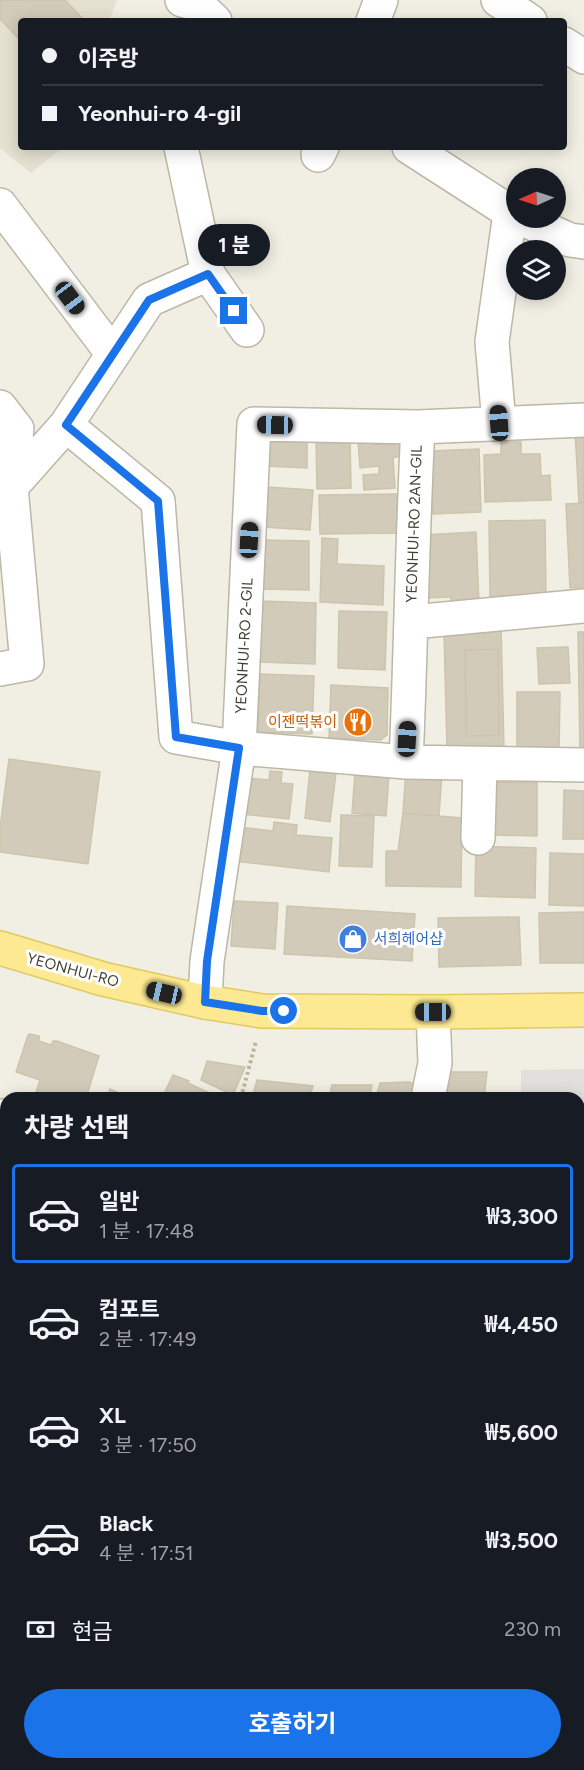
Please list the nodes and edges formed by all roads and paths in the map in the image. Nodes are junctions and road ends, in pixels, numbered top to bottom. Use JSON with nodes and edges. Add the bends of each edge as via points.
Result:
{"nodes":[{"id":1,"x":381,"y":0,"type":"edge"},
{"id":2,"x":498,"y":0,"type":"edge"},
{"id":3,"x":374,"y":18,"type":"edge"},
{"id":4,"x":525,"y":18,"type":"edge"},
{"id":5,"x":567,"y":46,"type":"edge"},
{"id":6,"x":584,"y":57,"type":"edge"},
{"id":7,"x":182,"y":150,"type":"edge"},
{"id":8,"x":414,"y":150,"type":"edge"},
{"id":9,"x":0,"y":205,"type":"edge"},
{"id":10,"x":506,"y":209,"type":"edge"},
{"id":11,"x":513,"y":228,"type":"edge"},
{"id":12,"x":544,"y":228,"type":"edge"},
{"id":13,"x":584,"y":242,"type":"edge"},
{"id":14,"x":208,"y":274,"type":"junction"},
{"id":15,"x":247,"y":330,"type":"dead end"},
{"id":16,"x":112,"y":353,"type":"junction"},
{"id":17,"x":0,"y":407,"type":"edge"},
{"id":18,"x":584,"y":420,"type":"edge"},
{"id":19,"x":499,"y":423,"type":"junction"},
{"id":20,"x":66,"y":425,"type":"junction"},
{"id":21,"x":418,"y":427,"type":"junction"},
{"id":22,"x":6,"y":489,"type":"edge"},
{"id":23,"x":584,"y":606,"type":"edge"},
{"id":24,"x":412,"y":622,"type":"junction"},
{"id":25,"x":0,"y":669,"type":"edge"},
{"id":26,"x":239,"y":748,"type":"junction"},
{"id":27,"x":406,"y":762,"type":"junction"},
{"id":28,"x":480,"y":764,"type":"junction"},
{"id":29,"x":584,"y":765,"type":"edge"},
{"id":30,"x":478,"y":838,"type":"dead end"},
{"id":31,"x":0,"y":948,"type":"edge"},
{"id":32,"x":205,"y":1002,"type":"junction"},
{"id":33,"x":584,"y":1010,"type":"edge"},
{"id":34,"x":262,"y":1011,"type":"junction"},
{"id":35,"x":433,"y":1012,"type":"junction"},
{"id":36,"x":243,"y":1092,"type":"edge"},
{"id":37,"x":429,"y":1092,"type":"edge"}],
"edges":[{"from":1,"to":3,"type":"street"},
{"from":2,"to":4,"type":"street"},
{"from":5,"to":6,"type":"street"},
{"from":7,"to":14,"type":"street"},
{"from":8,"to":10,"type":"street"},
{"from":9,"to":16,"type":"street"},
{"from":11,"to":19,"type":"street","via":[[492,342]]},
{"from":12,"to":13,"type":"street"},
{"from":14,"to":15,"type":"street"},
{"from":14,"to":16,"type":"street","via":[[149,300]]},
{"from":16,"to":20,"type":"street"},
{"from":17,"to":22,"type":"street","via":[[16,429]]},
{"from":18,"to":19,"type":"street","name":"YEONHUI-RO 2-GIL"},
{"from":19,"to":21,"type":"street","name":"YEONHUI-RO 2-GIL"},
{"from":20,"to":22,"type":"street"},
{"from":20,"to":26,"type":"street","via":[[158,501],[176,737]]},
{"from":21,"to":24,"type":"street","name":"YEONHUI-RO 2AN-GIL"},
{"from":21,"to":26,"type":"street","name":"YEONHUI-RO 2-GIL","via":[[254,424]]},
{"from":22,"to":25,"type":"street","via":[[27,664]]},
{"from":23,"to":24,"type":"street","name":"YEONHUI-RO 2AN-GIL"},
{"from":24,"to":27,"type":"street","name":"YEONHUI-RO 2AN-GIL"},
{"from":26,"to":27,"type":"street"},
{"from":26,"to":32,"type":"street","name":"YEONHUI-RO 2-GIL","via":[[207,961]]},
{"from":27,"to":28,"type":"street"},
{"from":28,"to":29,"type":"street"},
{"from":28,"to":30,"type":"street"},
{"from":31,"to":32,"type":"main road","name":"YEONHUI-RO","via":[[103,979]]},
{"from":32,"to":34,"type":"main road","name":"YEONHUI-RO"},
{"from":33,"to":35,"type":"main road","name":"YEONHUI-RO"},
{"from":34,"to":35,"type":"main road","name":"YEONHUI-RO"},
{"from":34,"to":36,"type":"path"},
{"from":35,"to":37,"type":"street","via":[[435,1063]]}]}
